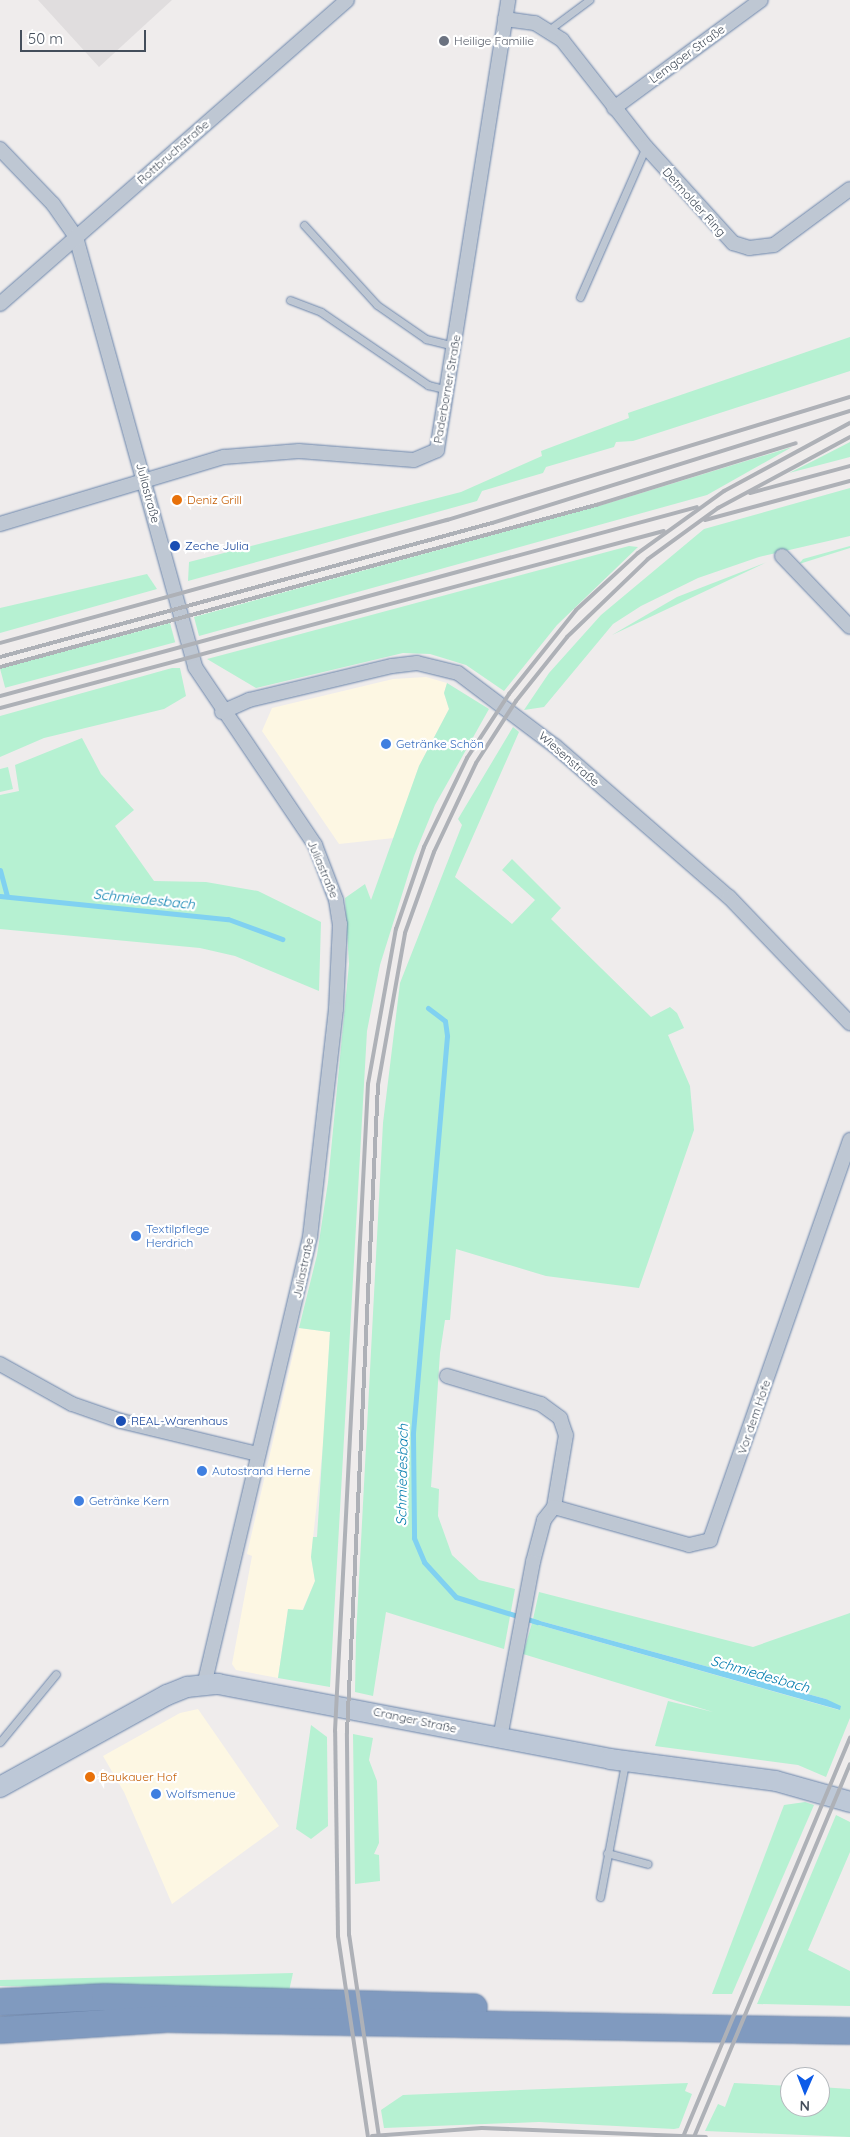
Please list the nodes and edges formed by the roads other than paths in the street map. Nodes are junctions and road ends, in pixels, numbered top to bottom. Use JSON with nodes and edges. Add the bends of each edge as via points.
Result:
{"nodes":[{"id":1,"x":347,"y":0,"type":"edge"},
{"id":2,"x":508,"y":0,"type":"edge"},
{"id":3,"x":589,"y":0,"type":"edge"},
{"id":4,"x":761,"y":0,"type":"edge"},
{"id":5,"x":505,"y":20,"type":"junction"},
{"id":6,"x":550,"y":29,"type":"junction"},
{"id":7,"x":614,"y":108,"type":"junction"},
{"id":8,"x":646,"y":147,"type":"junction"},
{"id":9,"x":0,"y":149,"type":"edge"},
{"id":10,"x":850,"y":189,"type":"edge"},
{"id":11,"x":304,"y":225,"type":"dead end"},
{"id":12,"x":76,"y":237,"type":"junction"},
{"id":13,"x":580,"y":297,"type":"dead end"},
{"id":14,"x":290,"y":300,"type":"dead end"},
{"id":15,"x":0,"y":304,"type":"edge"},
{"id":16,"x":454,"y":346,"type":"junction"},
{"id":17,"x":448,"y":390,"type":"junction"},
{"id":18,"x":144,"y":478,"type":"junction"},
{"id":19,"x":0,"y":524,"type":"edge"},
{"id":20,"x":782,"y":556,"type":"dead end"},
{"id":21,"x":850,"y":627,"type":"edge"},
{"id":22,"x":222,"y":712,"type":"junction"},
{"id":23,"x":850,"y":1023,"type":"edge"},
{"id":24,"x":850,"y":1140,"type":"edge"},
{"id":25,"x":1,"y":1366,"type":"edge"},
{"id":26,"x":447,"y":1376,"type":"dead end"},
{"id":27,"x":257,"y":1454,"type":"junction"},
{"id":28,"x":554,"y":1508,"type":"junction"},
{"id":29,"x":56,"y":1674,"type":"dead end"},
{"id":30,"x":204,"y":1684,"type":"junction"},
{"id":31,"x":500,"y":1738,"type":"junction"},
{"id":32,"x":0,"y":1742,"type":"edge"},
{"id":33,"x":625,"y":1761,"type":"junction"},
{"id":34,"x":0,"y":1787,"type":"edge"},
{"id":35,"x":850,"y":1802,"type":"edge"},
{"id":36,"x":607,"y":1853,"type":"junction"},
{"id":37,"x":648,"y":1864,"type":"dead end"},
{"id":38,"x":600,"y":1897,"type":"dead end"},
{"id":39,"x":0,"y":2002,"type":"edge"},
{"id":40,"x":850,"y":2017,"type":"edge"},
{"id":41,"x":0,"y":2030,"type":"edge"},
{"id":42,"x":850,"y":2031,"type":"edge"}],
"edges":[{"from":1,"to":12,"type":"street","name":"Rottbruchstraße"},
{"from":2,"to":5,"type":"street","name":"Paderborner Straße"},
{"from":3,"to":6,"type":"lane"},
{"from":4,"to":7,"type":"street","name":"Lemgoer Straße"},
{"from":5,"to":6,"type":"street"},
{"from":5,"to":16,"type":"street","name":"Paderborner Straße"},
{"from":6,"to":7,"type":"street","name":"Detmolder Ring"},
{"from":7,"to":8,"type":"street","name":"Detmolder Ring"},
{"from":8,"to":10,"type":"street","name":"Detmolder Ring","via":[[722,235],[749,248],[781,241]]},
{"from":8,"to":13,"type":"lane"},
{"from":9,"to":12,"type":"street","name":"Juliastraße","via":[[53,204]]},
{"from":11,"to":16,"type":"lane","via":[[377,305],[426,339]]},
{"from":12,"to":15,"type":"street","name":"Rottbruchstraße"},
{"from":12,"to":18,"type":"street","name":"Juliastraße"},
{"from":14,"to":17,"type":"lane","via":[[320,312],[428,385]]},
{"from":16,"to":17,"type":"street","name":"Paderborner Straße"},
{"from":17,"to":18,"type":"street","name":"Paderborner Straße","via":[[437,450],[423,459],[334,451],[261,452],[198,462]]},
{"from":18,"to":19,"type":"street","name":"Paderborner Straße"},
{"from":18,"to":22,"type":"street","name":"Juliastraße","via":[[194,667]]},
{"from":20,"to":21,"type":"street"},
{"from":22,"to":23,"type":"street","name":"Wiesenstraße","via":[[249,700],[392,666],[417,663],[458,673],[555,746],[728,897]]},
{"from":22,"to":27,"type":"street","name":"Juliastraße","via":[[315,845],[336,900],[340,924],[336,1009],[310,1237]]},
{"from":24,"to":28,"type":"street","name":"Vor dem Hofe","via":[[710,1540],[689,1545]]},
{"from":25,"to":27,"type":"street","via":[[72,1404],[121,1421]]},
{"from":26,"to":28,"type":"street","via":[[541,1404],[560,1418],[566,1436]]},
{"from":27,"to":30,"type":"street","name":"Juliastraße"},
{"from":28,"to":31,"type":"street","via":[[544,1520],[525,1601]]},
{"from":29,"to":32,"type":"lane"},
{"from":30,"to":31,"type":"street","name":"Cranger Straße","via":[[244,1685]]},
{"from":30,"to":34,"type":"street","name":"Cranger Straße","via":[[167,1695]]},
{"from":31,"to":33,"type":"street","name":"Cranger Straße"},
{"from":33,"to":35,"type":"street","name":"Cranger Straße","via":[[776,1781]]},
{"from":33,"to":36,"type":"lane"},
{"from":36,"to":37,"type":"lane"},
{"from":36,"to":38,"type":"lane"},
{"from":39,"to":40,"type":"highway","via":[[105,1998]]},
{"from":41,"to":42,"type":"highway","via":[[167,2019]]}]}
